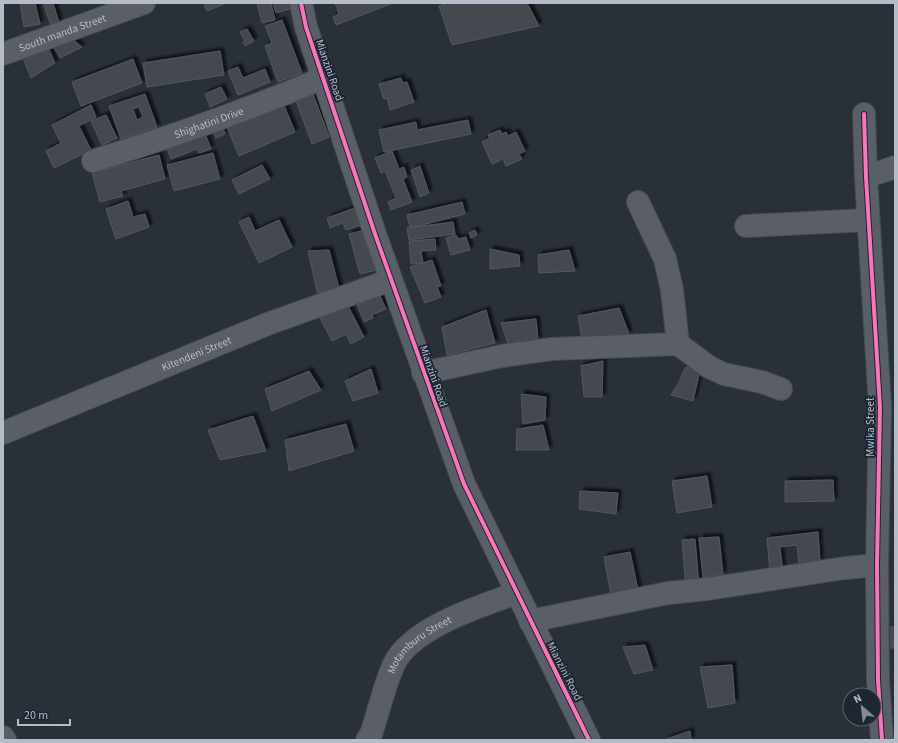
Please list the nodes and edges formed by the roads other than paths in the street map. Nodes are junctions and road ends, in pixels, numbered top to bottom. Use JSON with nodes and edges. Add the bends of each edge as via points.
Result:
{"nodes":[{"id":1,"x":144,"y":3,"type":"edge"},
{"id":2,"x":301,"y":3,"type":"edge"},
{"id":3,"x":3,"y":54,"type":"edge"},
{"id":4,"x":323,"y":78,"type":"junction"},
{"id":5,"x":864,"y":114,"type":"dead end"},
{"id":6,"x":93,"y":161,"type":"dead end"},
{"id":7,"x":895,"y":168,"type":"edge"},
{"id":8,"x":866,"y":177,"type":"junction"},
{"id":9,"x":638,"y":202,"type":"dead end"},
{"id":10,"x":868,"y":220,"type":"junction"},
{"id":11,"x":746,"y":226,"type":"dead end"},
{"id":12,"x":391,"y":280,"type":"junction"},
{"id":13,"x":678,"y":344,"type":"junction"},
{"id":14,"x":423,"y":373,"type":"junction"},
{"id":15,"x":781,"y":389,"type":"dead end"},
{"id":16,"x":888,"y":405,"type":"edge"},
{"id":17,"x":3,"y":433,"type":"edge"},
{"id":18,"x":877,"y":566,"type":"junction"},
{"id":19,"x":517,"y":593,"type":"junction"},
{"id":20,"x":530,"y":621,"type":"junction"},
{"id":21,"x":3,"y":737,"type":"edge"},
{"id":22,"x":5,"y":740,"type":"edge"},
{"id":23,"x":367,"y":740,"type":"edge"},
{"id":24,"x":589,"y":740,"type":"edge"},
{"id":25,"x":882,"y":740,"type":"edge"}],
"edges":[{"from":1,"to":3,"type":"street","name":"South manda Street"},
{"from":2,"to":4,"type":"street","name":"Mianzini Road"},
{"from":4,"to":6,"type":"street","name":"Shighatini Drive","via":[[240,113]]},
{"from":4,"to":12,"type":"street","name":"Mianzini Road"},
{"from":5,"to":8,"type":"street","name":"Mwika Street"},
{"from":7,"to":8,"type":"street"},
{"from":8,"to":10,"type":"street","name":"Mwika Street"},
{"from":9,"to":13,"type":"street","via":[[665,259],[672,290]]},
{"from":10,"to":11,"type":"street"},
{"from":10,"to":16,"type":"street","name":"Mwika Street"},
{"from":12,"to":14,"type":"street","name":"Mianzini Road"},
{"from":12,"to":17,"type":"street","name":"Kitendeni Street","via":[[270,323]]},
{"from":13,"to":14,"type":"street","via":[[552,349],[502,356]]},
{"from":13,"to":15,"type":"street","via":[[709,367],[724,374]]},
{"from":14,"to":19,"type":"street","name":"Mianzini Road","via":[[464,484]]},
{"from":16,"to":18,"type":"street","name":"Mwika Street"},
{"from":18,"to":20,"type":"street","via":[[844,568],[668,593]]},
{"from":18,"to":25,"type":"street","name":"Mwika Street","via":[[878,680]]},
{"from":19,"to":20,"type":"street","name":"Mianzini Road"},
{"from":19,"to":23,"type":"street","name":"Motamburu Street","via":[[461,614],[430,629],[409,645],[395,663]]},
{"from":20,"to":24,"type":"street","name":"Mianzini Road"},
{"from":21,"to":22,"type":"street"}]}
